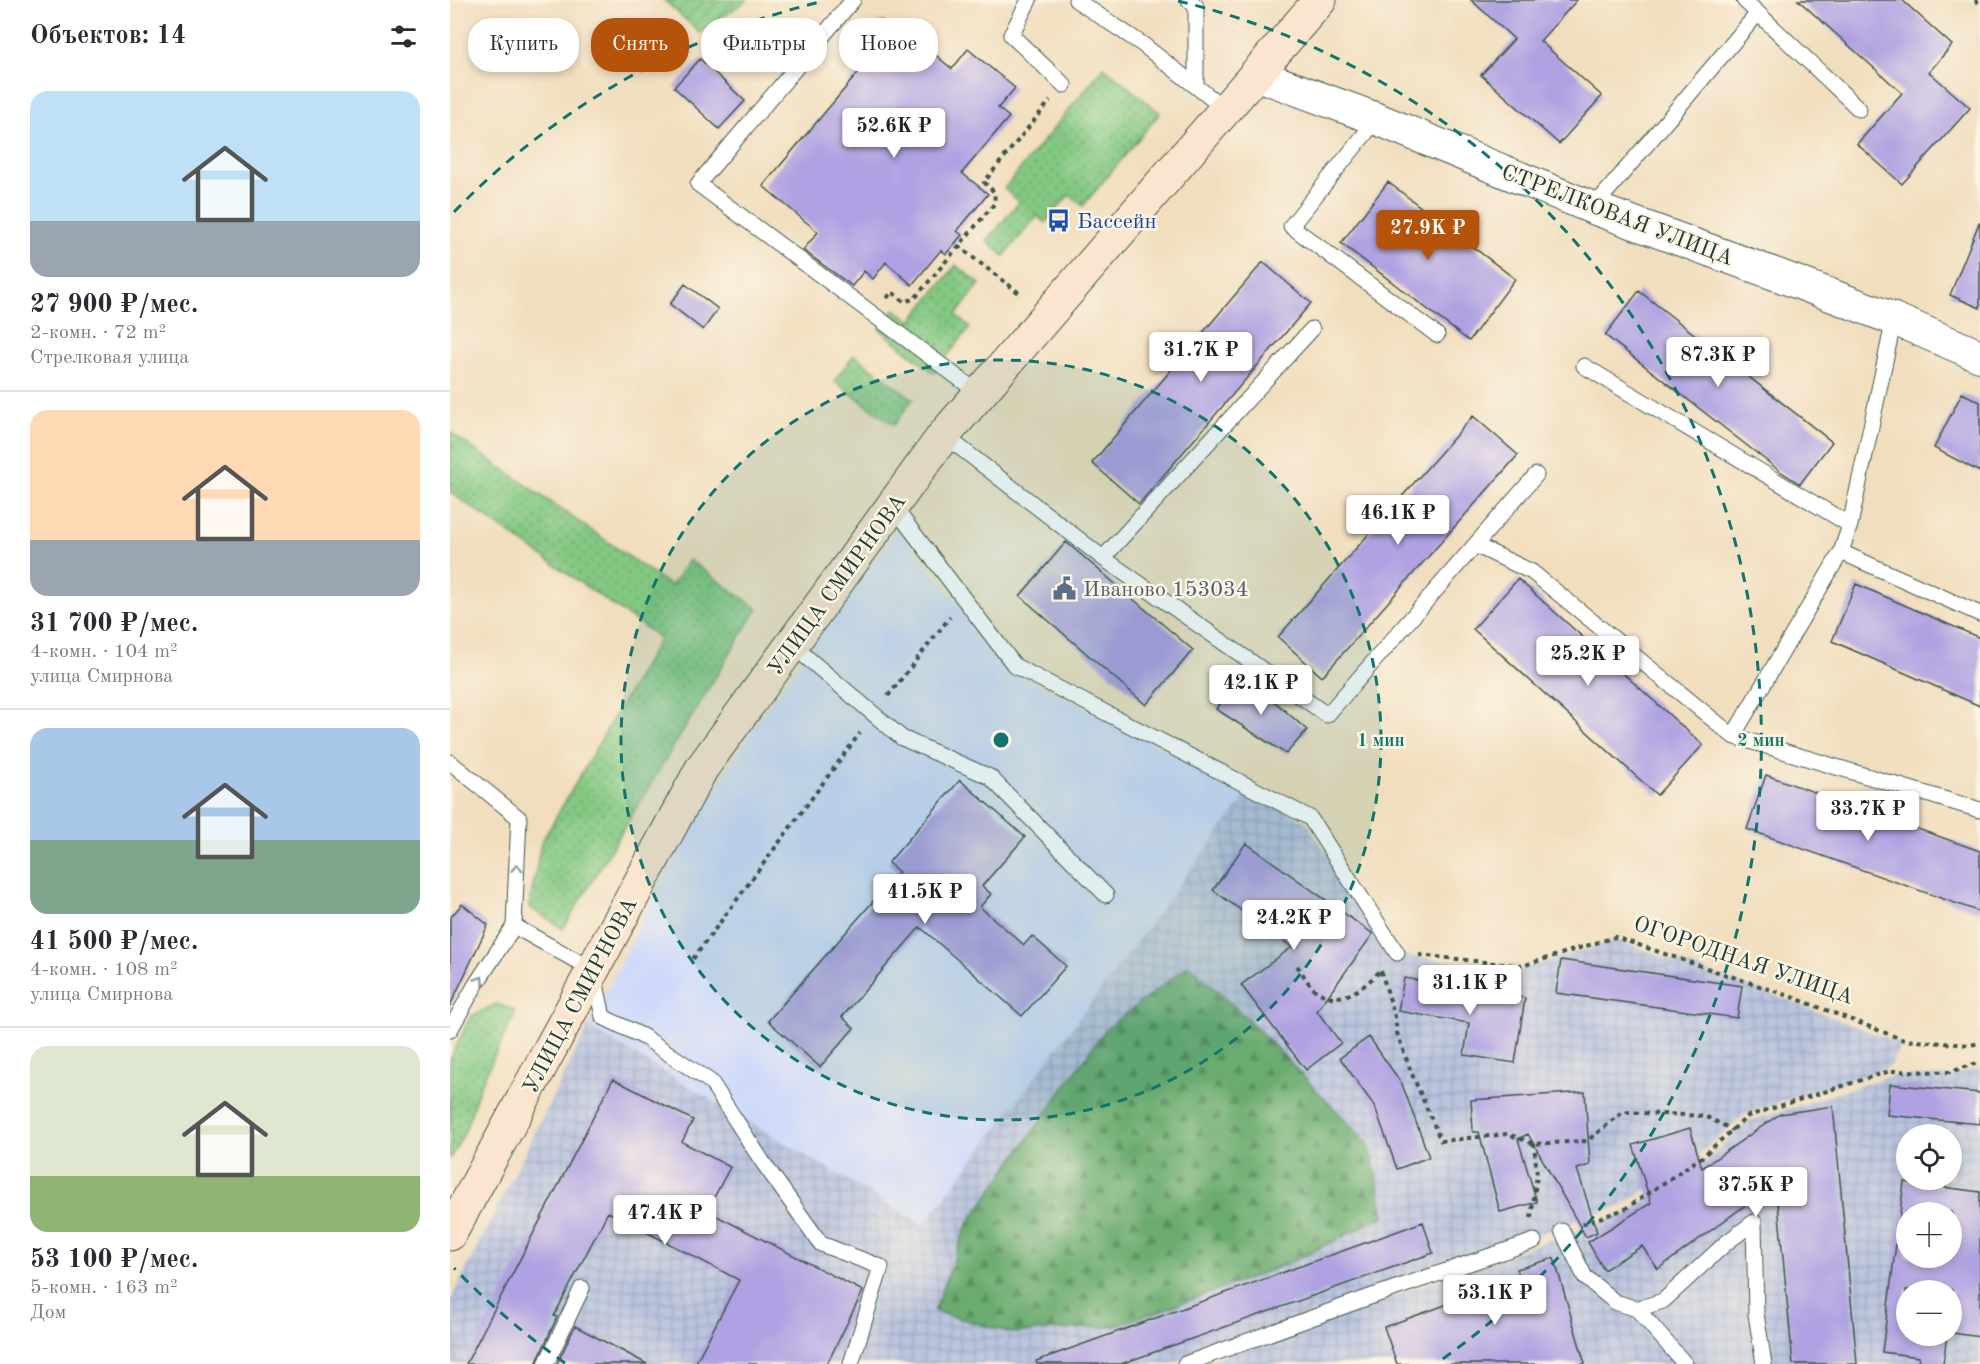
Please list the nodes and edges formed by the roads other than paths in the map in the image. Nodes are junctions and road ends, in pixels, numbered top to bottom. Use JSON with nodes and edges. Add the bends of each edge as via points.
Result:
{"nodes":[{"id":1,"x":853,"y":0,"type":"edge"},
{"id":2,"x":1029,"y":0,"type":"edge"},
{"id":3,"x":1076,"y":0,"type":"edge"},
{"id":4,"x":1189,"y":0,"type":"edge"},
{"id":5,"x":1320,"y":0,"type":"edge"},
{"id":6,"x":1744,"y":0,"type":"edge"},
{"id":7,"x":1758,"y":13,"type":"junction"},
{"id":8,"x":1255,"y":74,"type":"junction"},
{"id":9,"x":1064,"y":85,"type":"road end"},
{"id":10,"x":1196,"y":86,"type":"junction"},
{"id":11,"x":1225,"y":109,"type":"junction"},
{"id":12,"x":1859,"y":109,"type":"dead end"},
{"id":13,"x":1377,"y":119,"type":"junction"},
{"id":14,"x":1593,"y":208,"type":"junction"},
{"id":15,"x":1894,"y":319,"type":"junction"},
{"id":16,"x":1312,"y":329,"type":"dead end"},
{"id":17,"x":1437,"y":335,"type":"dead end"},
{"id":18,"x":1980,"y":356,"type":"edge"},
{"id":19,"x":1584,"y":366,"type":"dead end"},
{"id":20,"x":980,"y":394,"type":"junction"},
{"id":21,"x":944,"y":435,"type":"junction"},
{"id":22,"x":1536,"y":475,"type":"dead end"},
{"id":23,"x":893,"y":506,"type":"junction"},
{"id":24,"x":1850,"y":525,"type":"junction"},
{"id":25,"x":1475,"y":545,"type":"junction"},
{"id":26,"x":1841,"y":552,"type":"junction"},
{"id":27,"x":1103,"y":558,"type":"junction"},
{"id":28,"x":1980,"y":614,"type":"edge"},
{"id":29,"x":792,"y":645,"type":"junction"},
{"id":30,"x":1734,"y":736,"type":"junction"},
{"id":31,"x":450,"y":762,"type":"edge"},
{"id":32,"x":1980,"y":810,"type":"edge"},
{"id":33,"x":1106,"y":896,"type":"dead end"},
{"id":34,"x":514,"y":926,"type":"junction"},
{"id":35,"x":1397,"y":953,"type":"road end"},
{"id":36,"x":593,"y":970,"type":"junction"},
{"id":37,"x":450,"y":1030,"type":"edge"},
{"id":38,"x":1562,"y":1231,"type":"road end"},
{"id":39,"x":450,"y":1234,"type":"edge"},
{"id":40,"x":1534,"y":1240,"type":"road end"},
{"id":41,"x":582,"y":1288,"type":"dead end"},
{"id":42,"x":1636,"y":1309,"type":"junction"},
{"id":43,"x":546,"y":1364,"type":"edge"},
{"id":44,"x":851,"y":1364,"type":"edge"},
{"id":45,"x":1185,"y":1364,"type":"edge"},
{"id":46,"x":1685,"y":1364,"type":"edge"},
{"id":47,"x":1764,"y":1364,"type":"edge"}],
"edges":[{"from":1,"to":20,"type":"lane","via":[[698,184]]},
{"from":2,"to":9,"type":"lane","via":[[1011,35]]},
{"from":3,"to":10,"type":"lane","via":[[1143,44]]},
{"from":4,"to":10,"type":"lane","via":[[1196,6]]},
{"from":5,"to":8,"type":"main road","name":"УЛИЦА СМИРНОВА"},
{"from":6,"to":7,"type":"lane"},
{"from":7,"to":12,"type":"lane"},
{"from":7,"to":14,"type":"lane"},
{"from":8,"to":11,"type":"main road","name":"УЛИЦА СМИРНОВА"},
{"from":8,"to":13,"type":"street","name":"СТРЕЛКОВАЯ УЛИЦА"},
{"from":10,"to":11,"type":"lane"},
{"from":11,"to":20,"type":"main road","name":"УЛИЦА СМИРНОВА"},
{"from":13,"to":14,"type":"street","name":"СТРЕЛКОВАЯ УЛИЦА"},
{"from":13,"to":17,"type":"lane","via":[[1291,226]]},
{"from":14,"to":15,"type":"street","name":"СТРЕЛКОВАЯ УЛИЦА"},
{"from":15,"to":18,"type":"street","name":"СТРЕЛКОВАЯ УЛИЦА"},
{"from":15,"to":24,"type":"lane"},
{"from":16,"to":27,"type":"lane"},
{"from":19,"to":24,"type":"lane"},
{"from":20,"to":21,"type":"main road","name":"УЛИЦА СМИРНОВА"},
{"from":21,"to":23,"type":"main road","name":"УЛИЦА СМИРНОВА"},
{"from":21,"to":27,"type":"lane"},
{"from":22,"to":25,"type":"lane"},
{"from":23,"to":29,"type":"main road","name":"УЛИЦА СМИРНОВА"},
{"from":23,"to":35,"type":"lane","via":[[1016,666],[1310,818]]},
{"from":24,"to":26,"type":"lane"},
{"from":25,"to":27,"type":"lane","via":[[1328,715]]},
{"from":25,"to":30,"type":"lane","via":[[1532,572]]},
{"from":26,"to":28,"type":"lane"},
{"from":26,"to":30,"type":"lane"},
{"from":29,"to":33,"type":"lane","via":[[902,738],[990,777]]},
{"from":29,"to":36,"type":"main road","name":"УЛИЦА СМИРНОВА","via":[[702,768]]},
{"from":30,"to":32,"type":"lane"},
{"from":34,"to":31,"type":"lane","one_way":true,"via":[[519,818]]},
{"from":34,"to":36,"type":"lane"},
{"from":37,"to":34,"type":"lane","one_way":true},
{"from":36,"to":39,"type":"main road","name":"УЛИЦА СМИРНОВА"},
{"from":36,"to":44,"type":"lane","via":[[603,1017],[644,1037],[711,1082],[821,1244],[881,1267]]},
{"from":38,"to":42,"type":"lane","via":[[1585,1277],[1615,1302]]},
{"from":40,"to":45,"type":"lane"},
{"from":41,"to":43,"type":"lane"},
{"from":42,"to":46,"type":"lane"},
{"from":42,"to":47,"type":"lane","via":[[1663,1301],[1754,1222],[1756,1314]]}]}
